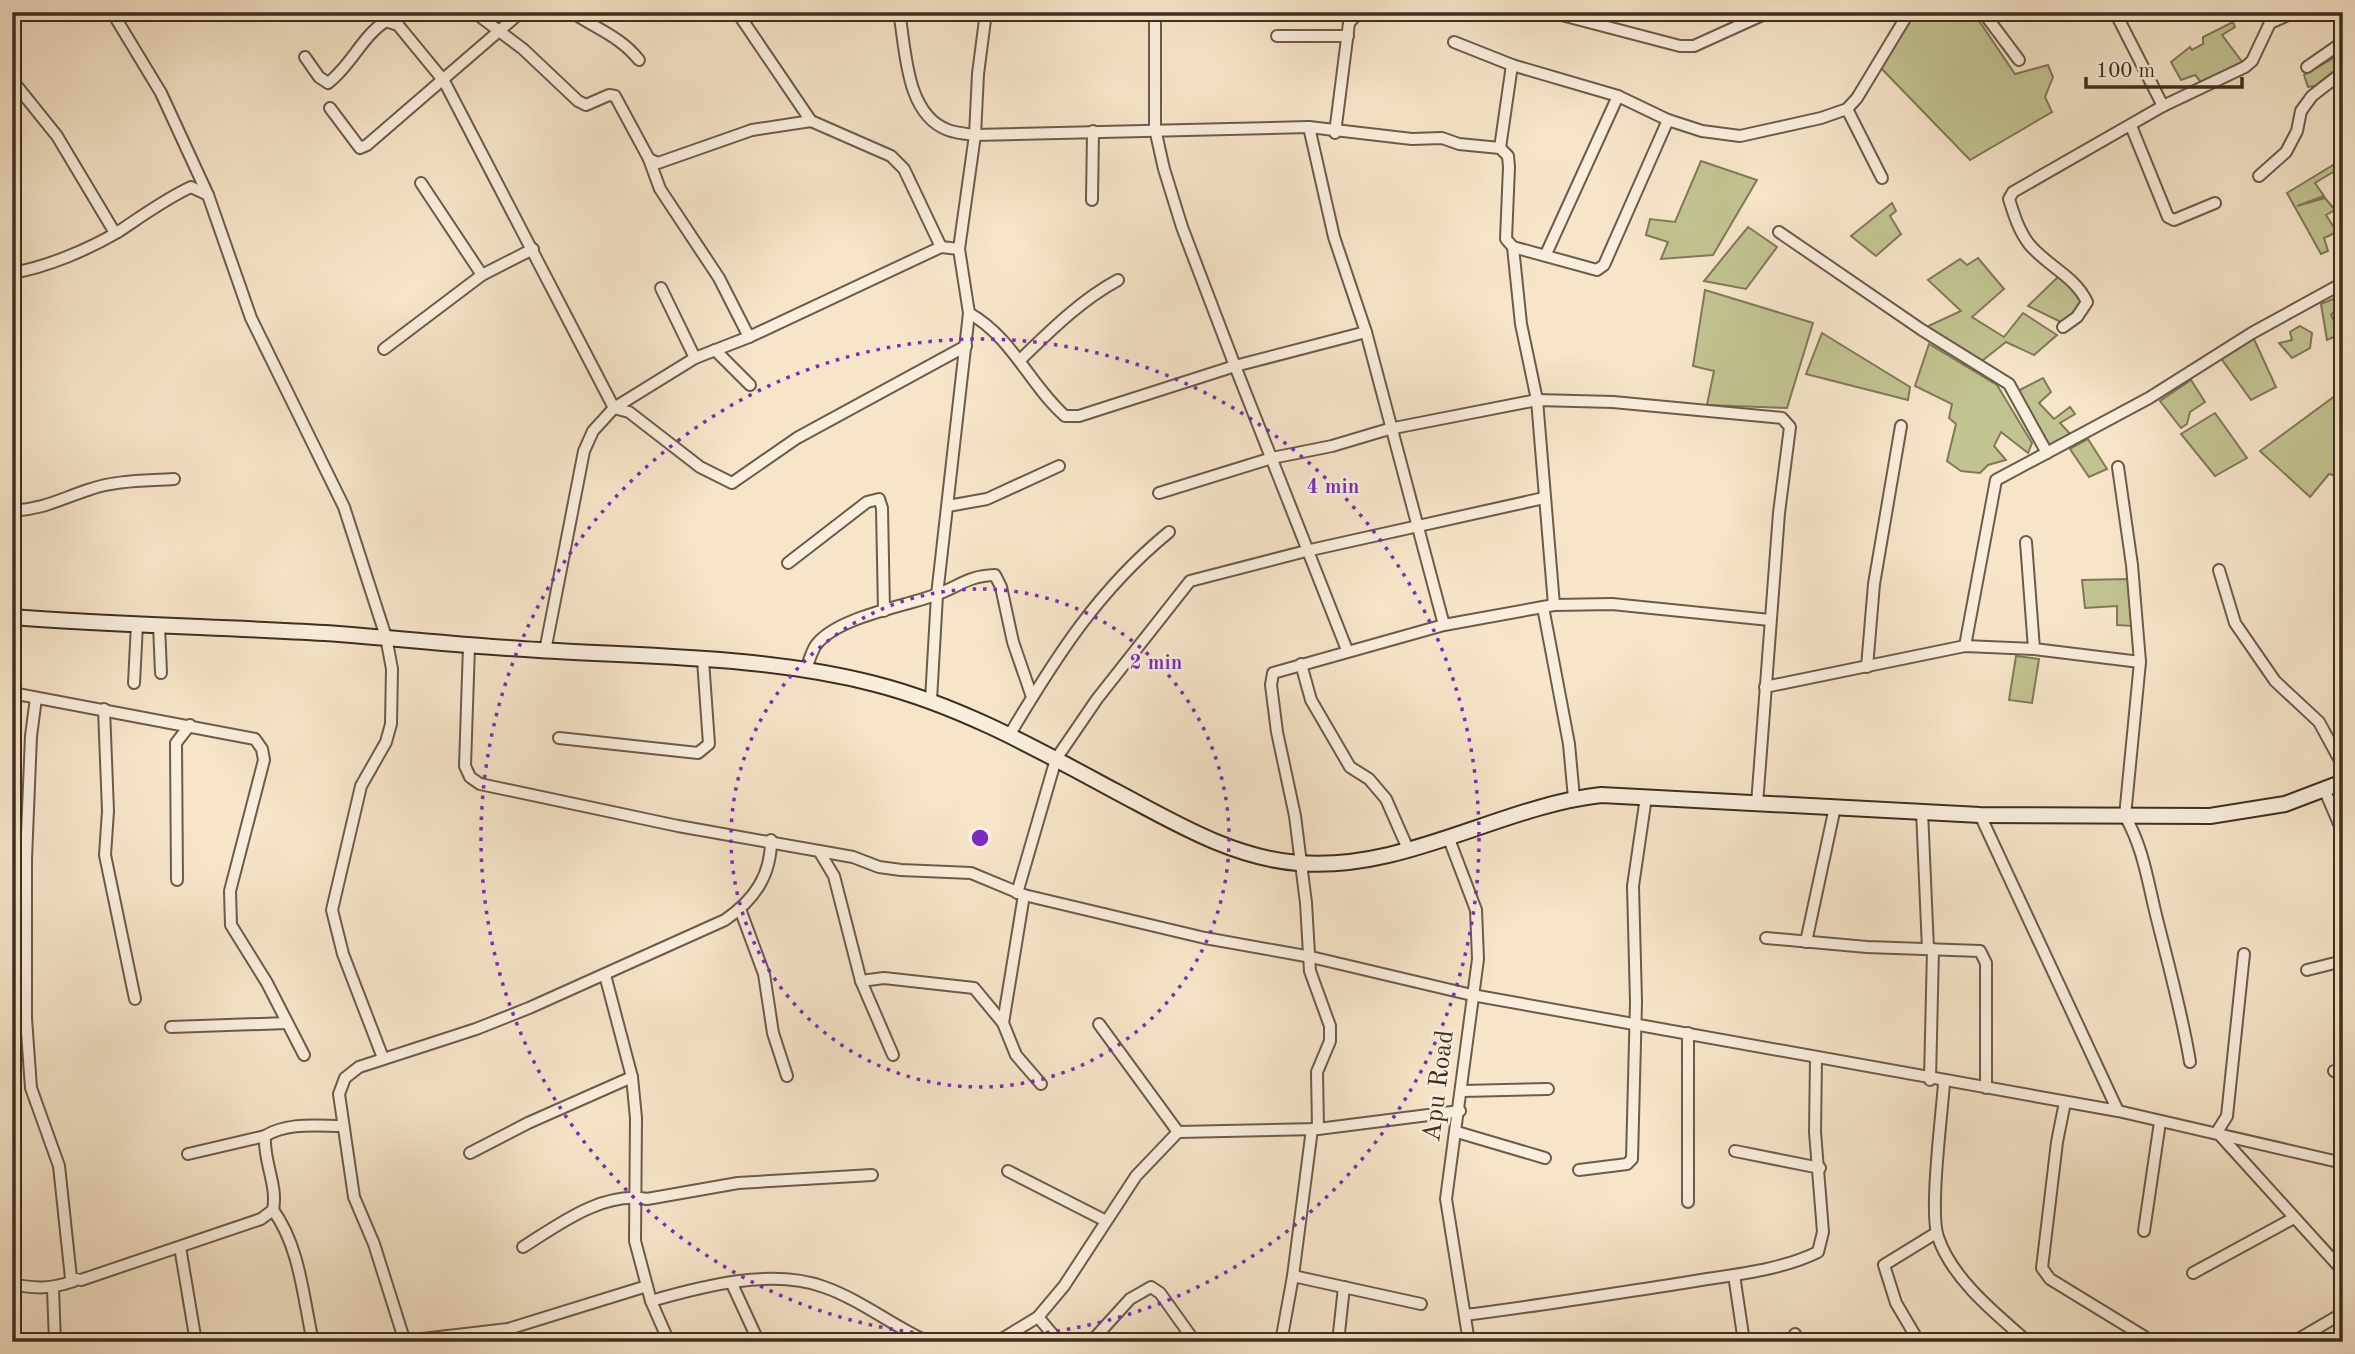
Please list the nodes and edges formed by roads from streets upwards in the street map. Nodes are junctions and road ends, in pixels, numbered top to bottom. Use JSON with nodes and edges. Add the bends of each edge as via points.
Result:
{"nodes":[{"id":1,"x":112,"y":12,"type":"edge"},
{"id":2,"x":474,"y":12,"type":"edge"},
{"id":3,"x":521,"y":12,"type":"edge"},
{"id":4,"x":572,"y":12,"type":"edge"},
{"id":5,"x":737,"y":12,"type":"edge"},
{"id":6,"x":899,"y":12,"type":"edge"},
{"id":7,"x":986,"y":12,"type":"edge"},
{"id":8,"x":1155,"y":12,"type":"edge"},
{"id":9,"x":1324,"y":12,"type":"edge"},
{"id":10,"x":1550,"y":12,"type":"edge"},
{"id":11,"x":1769,"y":12,"type":"edge"},
{"id":12,"x":1909,"y":12,"type":"edge"},
{"id":13,"x":1983,"y":12,"type":"edge"},
{"id":14,"x":2115,"y":12,"type":"edge"},
{"id":15,"x":2295,"y":12,"type":"edge"},
{"id":16,"x":1357,"y":14,"type":"edge"},
{"id":17,"x":500,"y":32,"type":"junction"},
{"id":18,"x":1277,"y":36,"type":"dead end"},
{"id":19,"x":1348,"y":36,"type":"junction"},
{"id":20,"x":1454,"y":42,"type":"dead end"},
{"id":21,"x":2343,"y":42,"type":"edge"},
{"id":22,"x":306,"y":57,"type":"dead end"},
{"id":23,"x":639,"y":60,"type":"dead end"},
{"id":24,"x":2019,"y":60,"type":"dead end"},
{"id":25,"x":1511,"y":65,"type":"junction"},
{"id":26,"x":2307,"y":67,"type":"dead end"},
{"id":27,"x":2341,"y":76,"type":"edge"},
{"id":28,"x":12,"y":80,"type":"edge"},
{"id":29,"x":444,"y":81,"type":"junction"},
{"id":30,"x":1618,"y":96,"type":"junction"},
{"id":31,"x":2163,"y":106,"type":"junction"},
{"id":32,"x":330,"y":108,"type":"dead end"},
{"id":33,"x":1847,"y":109,"type":"junction"},
{"id":34,"x":1668,"y":120,"type":"junction"},
{"id":35,"x":811,"y":121,"type":"junction"},
{"id":36,"x":2131,"y":126,"type":"junction"},
{"id":37,"x":1309,"y":127,"type":"junction"},
{"id":38,"x":1155,"y":129,"type":"junction"},
{"id":39,"x":1093,"y":131,"type":"junction"},
{"id":40,"x":1335,"y":133,"type":"junction"},
{"id":41,"x":975,"y":135,"type":"junction"},
{"id":42,"x":1500,"y":148,"type":"junction"},
{"id":43,"x":649,"y":159,"type":"junction"},
{"id":44,"x":2259,"y":176,"type":"dead end"},
{"id":45,"x":1882,"y":178,"type":"dead end"},
{"id":46,"x":421,"y":183,"type":"dead end"},
{"id":47,"x":208,"y":195,"type":"junction"},
{"id":48,"x":1092,"y":200,"type":"dead end"},
{"id":49,"x":2215,"y":204,"type":"dead end"},
{"id":50,"x":1779,"y":232,"type":"dead end"},
{"id":51,"x":115,"y":233,"type":"junction"},
{"id":52,"x":941,"y":247,"type":"junction"},
{"id":53,"x":1513,"y":247,"type":"junction"},
{"id":54,"x":533,"y":249,"type":"junction"},
{"id":55,"x":960,"y":249,"type":"junction"},
{"id":56,"x":1546,"y":254,"type":"junction"},
{"id":57,"x":12,"y":273,"type":"edge"},
{"id":58,"x":482,"y":275,"type":"junction"},
{"id":59,"x":1118,"y":281,"type":"dead end"},
{"id":60,"x":2343,"y":283,"type":"edge"},
{"id":61,"x":661,"y":288,"type":"dead end"},
{"id":62,"x":969,"y":313,"type":"junction"},
{"id":63,"x":2063,"y":327,"type":"dead end"},
{"id":64,"x":1366,"y":332,"type":"junction"},
{"id":65,"x":749,"y":337,"type":"junction"},
{"id":66,"x":965,"y":346,"type":"junction"},
{"id":67,"x":384,"y":349,"type":"dead end"},
{"id":68,"x":715,"y":350,"type":"junction"},
{"id":69,"x":695,"y":358,"type":"junction"},
{"id":70,"x":1021,"y":359,"type":"junction"},
{"id":71,"x":1235,"y":366,"type":"junction"},
{"id":72,"x":750,"y":384,"type":"dead end"},
{"id":73,"x":1537,"y":400,"type":"junction"},
{"id":74,"x":614,"y":408,"type":"junction"},
{"id":75,"x":1901,"y":426,"type":"dead end"},
{"id":76,"x":1389,"y":429,"type":"junction"},
{"id":77,"x":2047,"y":453,"type":"junction"},
{"id":78,"x":1272,"y":458,"type":"junction"},
{"id":79,"x":1059,"y":466,"type":"dead end"},
{"id":80,"x":2118,"y":467,"type":"dead end"},
{"id":81,"x":174,"y":479,"type":"dead end"},
{"id":82,"x":1159,"y":493,"type":"dead end"},
{"id":83,"x":1544,"y":498,"type":"junction"},
{"id":84,"x":948,"y":506,"type":"junction"},
{"id":85,"x":12,"y":511,"type":"edge"},
{"id":86,"x":1419,"y":527,"type":"junction"},
{"id":87,"x":1169,"y":532,"type":"dead end"},
{"id":88,"x":2026,"y":542,"type":"dead end"},
{"id":89,"x":1306,"y":551,"type":"junction"},
{"id":90,"x":788,"y":563,"type":"dead end"},
{"id":91,"x":2219,"y":570,"type":"dead end"},
{"id":92,"x":937,"y":595,"type":"junction"},
{"id":93,"x":1548,"y":606,"type":"junction"},
{"id":94,"x":884,"y":611,"type":"junction"},
{"id":95,"x":12,"y":617,"type":"edge"},
{"id":96,"x":1770,"y":620,"type":"junction"},
{"id":97,"x":137,"y":624,"type":"junction"},
{"id":98,"x":159,"y":625,"type":"junction"},
{"id":99,"x":1444,"y":625,"type":"junction"},
{"id":100,"x":386,"y":637,"type":"junction"},
{"id":101,"x":469,"y":646,"type":"junction"},
{"id":102,"x":1965,"y":646,"type":"junction"},
{"id":103,"x":2034,"y":649,"type":"junction"},
{"id":104,"x":1347,"y":650,"type":"junction"},
{"id":105,"x":545,"y":651,"type":"junction"},
{"id":106,"x":703,"y":660,"type":"junction"},
{"id":107,"x":2140,"y":663,"type":"junction"},
{"id":108,"x":1301,"y":664,"type":"junction"},
{"id":109,"x":1867,"y":667,"type":"junction"},
{"id":110,"x":805,"y":670,"type":"junction"},
{"id":111,"x":161,"y":673,"type":"dead end"},
{"id":112,"x":134,"y":683,"type":"dead end"},
{"id":113,"x":1765,"y":687,"type":"junction"},
{"id":114,"x":12,"y":693,"type":"edge"},
{"id":115,"x":1032,"y":697,"type":"junction"},
{"id":116,"x":36,"y":698,"type":"junction"},
{"id":117,"x":931,"y":700,"type":"junction"},
{"id":118,"x":104,"y":709,"type":"junction"},
{"id":119,"x":190,"y":725,"type":"junction"},
{"id":120,"x":1010,"y":734,"type":"junction"},
{"id":121,"x":559,"y":738,"type":"dead end"},
{"id":122,"x":1056,"y":759,"type":"junction"},
{"id":123,"x":2343,"y":766,"type":"edge"},
{"id":124,"x":2343,"y":782,"type":"edge"},
{"id":125,"x":2325,"y":791,"type":"junction"},
{"id":126,"x":1646,"y":797,"type":"junction"},
{"id":127,"x":1574,"y":798,"type":"junction"},
{"id":128,"x":1757,"y":804,"type":"junction"},
{"id":129,"x":1835,"y":807,"type":"junction"},
{"id":130,"x":1922,"y":811,"type":"junction"},
{"id":131,"x":1980,"y":815,"type":"junction"},
{"id":132,"x":2125,"y":816,"type":"junction"},
{"id":133,"x":2343,"y":833,"type":"edge"},
{"id":134,"x":1449,"y":839,"type":"junction"},
{"id":135,"x":771,"y":840,"type":"junction"},
{"id":136,"x":1408,"y":849,"type":"junction"},
{"id":137,"x":820,"y":850,"type":"junction"},
{"id":138,"x":1299,"y":863,"type":"junction"},
{"id":139,"x":177,"y":880,"type":"dead end"},
{"id":140,"x":1020,"y":894,"type":"junction"},
{"id":141,"x":740,"y":909,"type":"junction"},
{"id":142,"x":1766,"y":938,"type":"dead end"},
{"id":143,"x":1806,"y":942,"type":"junction"},
{"id":144,"x":1930,"y":949,"type":"junction"},
{"id":145,"x":2244,"y":954,"type":"dead end"},
{"id":146,"x":1311,"y":957,"type":"junction"},
{"id":147,"x":2343,"y":961,"type":"edge"},
{"id":148,"x":2307,"y":970,"type":"dead end"},
{"id":149,"x":606,"y":975,"type":"junction"},
{"id":150,"x":861,"y":981,"type":"junction"},
{"id":151,"x":1472,"y":995,"type":"junction"},
{"id":152,"x":135,"y":999,"type":"dead end"},
{"id":153,"x":288,"y":1023,"type":"junction"},
{"id":154,"x":1003,"y":1023,"type":"junction"},
{"id":155,"x":1635,"y":1023,"type":"junction"},
{"id":156,"x":1099,"y":1024,"type":"dead end"},
{"id":157,"x":171,"y":1027,"type":"dead end"},
{"id":158,"x":1688,"y":1033,"type":"junction"},
{"id":159,"x":304,"y":1055,"type":"dead end"},
{"id":160,"x":892,"y":1055,"type":"dead end"},
{"id":161,"x":383,"y":1058,"type":"junction"},
{"id":162,"x":1816,"y":1058,"type":"junction"},
{"id":163,"x":2190,"y":1062,"type":"dead end"},
{"id":164,"x":787,"y":1076,"type":"dead end"},
{"id":165,"x":632,"y":1077,"type":"junction"},
{"id":166,"x":1930,"y":1080,"type":"junction"},
{"id":167,"x":1944,"y":1083,"type":"junction"},
{"id":168,"x":1041,"y":1084,"type":"dead end"},
{"id":169,"x":1986,"y":1088,"type":"junction"},
{"id":170,"x":1548,"y":1089,"type":"dead end"},
{"id":171,"x":1462,"y":1091,"type":"junction"},
{"id":172,"x":2065,"y":1102,"type":"junction"},
{"id":173,"x":1460,"y":1111,"type":"junction"},
{"id":174,"x":2118,"y":1111,"type":"junction"},
{"id":175,"x":2160,"y":1122,"type":"junction"},
{"id":176,"x":343,"y":1126,"type":"junction"},
{"id":177,"x":1315,"y":1129,"type":"junction"},
{"id":178,"x":1178,"y":1132,"type":"junction"},
{"id":179,"x":1457,"y":1132,"type":"junction"},
{"id":180,"x":2217,"y":1132,"type":"junction"},
{"id":181,"x":265,"y":1136,"type":"junction"},
{"id":182,"x":1735,"y":1151,"type":"dead end"},
{"id":183,"x":470,"y":1153,"type":"dead end"},
{"id":184,"x":188,"y":1154,"type":"dead end"},
{"id":185,"x":1545,"y":1158,"type":"dead end"},
{"id":186,"x":2343,"y":1163,"type":"edge"},
{"id":187,"x":1820,"y":1168,"type":"junction"},
{"id":188,"x":1579,"y":1170,"type":"dead end"},
{"id":189,"x":1008,"y":1171,"type":"dead end"},
{"id":190,"x":872,"y":1175,"type":"dead end"},
{"id":191,"x":634,"y":1197,"type":"junction"},
{"id":192,"x":1688,"y":1202,"type":"dead end"},
{"id":193,"x":273,"y":1210,"type":"junction"},
{"id":194,"x":2292,"y":1219,"type":"junction"},
{"id":195,"x":1106,"y":1221,"type":"junction"},
{"id":196,"x":2144,"y":1231,"type":"dead end"},
{"id":197,"x":1936,"y":1233,"type":"junction"},
{"id":198,"x":180,"y":1247,"type":"junction"},
{"id":199,"x":523,"y":1247,"type":"dead end"},
{"id":200,"x":2343,"y":1271,"type":"edge"},
{"id":201,"x":2193,"y":1273,"type":"dead end"},
{"id":202,"x":1734,"y":1275,"type":"junction"},
{"id":203,"x":1293,"y":1276,"type":"junction"},
{"id":204,"x":74,"y":1281,"type":"junction"},
{"id":205,"x":12,"y":1284,"type":"edge"},
{"id":206,"x":732,"y":1284,"type":"junction"},
{"id":207,"x":647,"y":1286,"type":"junction"},
{"id":208,"x":1344,"y":1287,"type":"junction"},
{"id":209,"x":53,"y":1289,"type":"junction"},
{"id":210,"x":650,"y":1301,"type":"junction"},
{"id":211,"x":1421,"y":1304,"type":"dead end"},
{"id":212,"x":2343,"y":1313,"type":"edge"},
{"id":213,"x":1465,"y":1315,"type":"junction"},
{"id":214,"x":1038,"y":1317,"type":"junction"},
{"id":215,"x":755,"y":1334,"type":"dead end"},
{"id":216,"x":2295,"y":1340,"type":"edge"},
{"id":217,"x":405,"y":1341,"type":"edge"},
{"id":218,"x":55,"y":1342,"type":"edge"},
{"id":219,"x":196,"y":1342,"type":"edge"},
{"id":220,"x":313,"y":1342,"type":"edge"},
{"id":221,"x":669,"y":1342,"type":"edge"},
{"id":222,"x":928,"y":1342,"type":"edge"},
{"id":223,"x":998,"y":1342,"type":"edge"},
{"id":224,"x":1059,"y":1342,"type":"edge"},
{"id":225,"x":1091,"y":1342,"type":"edge"},
{"id":226,"x":1195,"y":1342,"type":"edge"},
{"id":227,"x":1281,"y":1342,"type":"edge"},
{"id":228,"x":1338,"y":1342,"type":"edge"},
{"id":229,"x":1469,"y":1342,"type":"edge"},
{"id":230,"x":1744,"y":1342,"type":"edge"},
{"id":231,"x":1919,"y":1342,"type":"edge"},
{"id":232,"x":2028,"y":1342,"type":"edge"},
{"id":233,"x":2153,"y":1342,"type":"edge"}],
"edges":[{"from":1,"to":47,"type":"street","via":[[161,93]]},
{"from":2,"to":17,"type":"street"},
{"from":3,"to":17,"type":"street"},
{"from":4,"to":23,"type":"street","via":[[606,30]]},
{"from":5,"to":35,"type":"street"},
{"from":6,"to":41,"type":"street","via":[[918,101],[947,130]]},
{"from":7,"to":41,"type":"street"},
{"from":8,"to":38,"type":"street"},
{"from":9,"to":16,"type":"street"},
{"from":10,"to":11,"type":"street","via":[[1694,46]]},
{"from":12,"to":33,"type":"street"},
{"from":13,"to":24,"type":"street"},
{"from":14,"to":31,"type":"street"},
{"from":15,"to":31,"type":"street","via":[[2270,23],[2245,67]]},
{"from":16,"to":19,"type":"street","via":[[1349,23]]},
{"from":17,"to":29,"type":"street"},
{"from":17,"to":43,"type":"street","via":[[578,101],[586,104],[615,96]]},
{"from":18,"to":19,"type":"street"},
{"from":19,"to":40,"type":"street"},
{"from":20,"to":25,"type":"street"},
{"from":21,"to":26,"type":"street"},
{"from":22,"to":29,"type":"street","via":[[328,83],[386,21],[398,25]]},
{"from":25,"to":30,"type":"street"},
{"from":25,"to":42,"type":"street"},
{"from":27,"to":44,"type":"street","via":[[2312,96],[2301,111],[2286,152]]},
{"from":28,"to":51,"type":"street","via":[[57,136]]},
{"from":29,"to":32,"type":"street","via":[[360,148]]},
{"from":29,"to":54,"type":"street"},
{"from":30,"to":34,"type":"street"},
{"from":30,"to":56,"type":"street"},
{"from":31,"to":36,"type":"street"},
{"from":33,"to":34,"type":"street","via":[[1740,136]]},
{"from":33,"to":45,"type":"street"},
{"from":34,"to":56,"type":"street","via":[[1604,265],[1589,270]]},
{"from":35,"to":43,"type":"street","via":[[752,130],[671,161]]},
{"from":35,"to":52,"type":"street","via":[[891,156],[904,169]]},
{"from":36,"to":49,"type":"street","via":[[2168,217],[2188,217]]},
{"from":36,"to":63,"type":"street","via":[[2013,192],[2009,199],[2029,244],[2075,284],[2087,302]]},
{"from":37,"to":38,"type":"street"},
{"from":37,"to":40,"type":"street"},
{"from":37,"to":64,"type":"street","via":[[1334,237]]},
{"from":38,"to":39,"type":"street"},
{"from":38,"to":71,"type":"street","via":[[1182,227]]},
{"from":39,"to":41,"type":"street"},
{"from":39,"to":48,"type":"street"},
{"from":40,"to":42,"type":"street","via":[[1442,138]]},
{"from":41,"to":55,"type":"street"},
{"from":42,"to":53,"type":"street","via":[[1508,156],[1504,229]]},
{"from":43,"to":65,"type":"street","via":[[660,189],[719,278]]},
{"from":46,"to":58,"type":"street"},
{"from":47,"to":51,"type":"street","via":[[191,187]]},
{"from":47,"to":100,"type":"street","via":[[251,318],[344,507]]},
{"from":50,"to":77,"type":"street","via":[[2009,384]]},
{"from":51,"to":57,"type":"street","via":[[34,269]]},
{"from":52,"to":55,"type":"street"},
{"from":52,"to":65,"type":"street"},
{"from":53,"to":56,"type":"street"},
{"from":53,"to":73,"type":"street","via":[[1521,324]]},
{"from":54,"to":58,"type":"street"},
{"from":54,"to":74,"type":"street"},
{"from":55,"to":62,"type":"street"},
{"from":58,"to":67,"type":"street"},
{"from":59,"to":70,"type":"street","via":[[1099,290],[1055,325]]},
{"from":60,"to":77,"type":"street"},
{"from":61,"to":69,"type":"street"},
{"from":62,"to":66,"type":"street"},
{"from":62,"to":70,"type":"street","via":[[987,323]]},
{"from":64,"to":71,"type":"street"},
{"from":64,"to":76,"type":"street"},
{"from":65,"to":68,"type":"street"},
{"from":66,"to":74,"type":"street","via":[[797,438],[732,483],[700,467],[629,412]]},
{"from":66,"to":84,"type":"street"},
{"from":68,"to":69,"type":"street"},
{"from":68,"to":72,"type":"street"},
{"from":69,"to":74,"type":"street"},
{"from":70,"to":71,"type":"street","via":[[1065,416],[1079,416]]},
{"from":71,"to":78,"type":"street"},
{"from":73,"to":76,"type":"street"},
{"from":73,"to":83,"type":"street"},
{"from":73,"to":96,"type":"street","via":[[1613,402],[1782,418],[1790,427]]},
{"from":74,"to":105,"type":"street","via":[[593,431],[584,451]]},
{"from":75,"to":109,"type":"street","via":[[1874,584]]},
{"from":76,"to":78,"type":"street"},
{"from":76,"to":86,"type":"street"},
{"from":77,"to":102,"type":"street","via":[[1996,480]]},
{"from":78,"to":82,"type":"street"},
{"from":78,"to":89,"type":"street"},
{"from":79,"to":84,"type":"street","via":[[987,499]]},
{"from":80,"to":107,"type":"street"},
{"from":81,"to":85,"type":"street","via":[[93,488],[50,506]]},
{"from":83,"to":86,"type":"street"},
{"from":83,"to":93,"type":"street"},
{"from":84,"to":92,"type":"street"},
{"from":86,"to":89,"type":"street"},
{"from":86,"to":99,"type":"street"},
{"from":87,"to":115,"type":"street","via":[[1131,564],[1063,647]]},
{"from":88,"to":103,"type":"street"},
{"from":89,"to":104,"type":"street"},
{"from":89,"to":122,"type":"street","via":[[1190,581]]},
{"from":90,"to":94,"type":"street","via":[[867,502],[879,499]]},
{"from":91,"to":123,"type":"street","via":[[2235,622],[2275,681],[2319,722]]},
{"from":92,"to":94,"type":"street"},
{"from":92,"to":115,"type":"street","via":[[958,582],[995,575]]},
{"from":92,"to":117,"type":"street"},
{"from":93,"to":96,"type":"street","via":[[1612,604]]},
{"from":93,"to":99,"type":"street"},
{"from":93,"to":127,"type":"street"},
{"from":94,"to":110,"type":"street","via":[[836,630],[816,645]]},
{"from":95,"to":97,"type":"street"},
{"from":96,"to":113,"type":"street"},
{"from":97,"to":98,"type":"street"},
{"from":97,"to":112,"type":"street"},
{"from":98,"to":100,"type":"street"},
{"from":98,"to":111,"type":"street"},
{"from":99,"to":104,"type":"street"},
{"from":100,"to":101,"type":"street"},
{"from":100,"to":161,"type":"street","via":[[392,669],[391,724],[361,786],[332,910],[343,954]]},
{"from":101,"to":105,"type":"street"},
{"from":101,"to":135,"type":"street","via":[[465,766],[480,784],[678,826]]},
{"from":102,"to":103,"type":"street"},
{"from":102,"to":109,"type":"street"},
{"from":103,"to":107,"type":"street"},
{"from":104,"to":108,"type":"street"},
{"from":105,"to":106,"type":"street"},
{"from":106,"to":110,"type":"street"},
{"from":106,"to":121,"type":"street","via":[[709,744],[705,750],[698,753]]},
{"from":107,"to":132,"type":"street"},
{"from":108,"to":136,"type":"street","via":[[1311,700],[1350,767],[1369,779],[1386,799]]},
{"from":108,"to":138,"type":"street","via":[[1273,673],[1271,685]]},
{"from":109,"to":113,"type":"street"},
{"from":110,"to":117,"type":"street"},
{"from":113,"to":128,"type":"street"},
{"from":114,"to":116,"type":"street"},
{"from":115,"to":120,"type":"street"},
{"from":116,"to":118,"type":"street"},
{"from":116,"to":204,"type":"street","via":[[30,736],[26,859],[26,1018],[31,1088],[59,1166],[65,1244]]},
{"from":117,"to":120,"type":"street"},
{"from":118,"to":119,"type":"street"},
{"from":118,"to":152,"type":"street","via":[[105,855]]},
{"from":119,"to":139,"type":"street","via":[[176,743]]},
{"from":119,"to":153,"type":"street","via":[[255,739],[262,749],[264,760],[228,905],[231,925]]},
{"from":120,"to":122,"type":"street"},
{"from":122,"to":138,"type":"street","via":[[1201,835],[1266,859]]},
{"from":122,"to":140,"type":"street"},
{"from":124,"to":125,"type":"street"},
{"from":125,"to":132,"type":"street","via":[[2285,804],[2210,816]]},
{"from":125,"to":133,"type":"street"},
{"from":126,"to":127,"type":"street"},
{"from":126,"to":128,"type":"street"},
{"from":126,"to":155,"type":"street","via":[[1633,886]]},
{"from":127,"to":134,"type":"street"},
{"from":128,"to":129,"type":"street"},
{"from":129,"to":130,"type":"street"},
{"from":129,"to":143,"type":"street"},
{"from":130,"to":131,"type":"street"},
{"from":130,"to":144,"type":"street"},
{"from":131,"to":132,"type":"street"},
{"from":131,"to":174,"type":"street"},
{"from":132,"to":163,"type":"street","via":[[2147,870]]},
{"from":134,"to":136,"type":"street"},
{"from":134,"to":151,"type":"street","name":"Apu Road","via":[[1476,910],[1478,960]]},
{"from":135,"to":137,"type":"street"},
{"from":135,"to":141,"type":"street","via":[[771,861],[760,887]]},
{"from":136,"to":138,"type":"street","via":[[1342,863]]},
{"from":137,"to":140,"type":"street","via":[[890,869],[971,873]]},
{"from":137,"to":150,"type":"street","via":[[834,876]]},
{"from":138,"to":146,"type":"street"},
{"from":140,"to":146,"type":"street","via":[[1205,938]]},
{"from":140,"to":154,"type":"street"},
{"from":141,"to":149,"type":"street"},
{"from":141,"to":164,"type":"street","via":[[764,974],[773,1032]]},
{"from":142,"to":143,"type":"street"},
{"from":143,"to":144,"type":"street"},
{"from":144,"to":166,"type":"street"},
{"from":144,"to":169,"type":"street","via":[[1980,951],[1985,956]]},
{"from":145,"to":180,"type":"street","via":[[2227,1116]]},
{"from":146,"to":151,"type":"street"},
{"from":146,"to":177,"type":"street","via":[[1310,971],[1330,1026],[1330,1041],[1318,1072]]},
{"from":147,"to":148,"type":"street"},
{"from":149,"to":161,"type":"street","via":[[476,1029]]},
{"from":149,"to":165,"type":"street"},
{"from":150,"to":154,"type":"street","via":[[884,978],[974,988]]},
{"from":150,"to":160,"type":"street"},
{"from":151,"to":155,"type":"street"},
{"from":151,"to":171,"type":"street","name":"Apu Road"},
{"from":153,"to":157,"type":"street"},
{"from":153,"to":159,"type":"street"},
{"from":154,"to":168,"type":"street","via":[[1016,1055]]},
{"from":155,"to":158,"type":"street"},
{"from":155,"to":188,"type":"street","via":[[1632,1159],[1627,1164]]},
{"from":156,"to":178,"type":"street"},
{"from":158,"to":162,"type":"street"},
{"from":158,"to":192,"type":"street"},
{"from":161,"to":176,"type":"street","via":[[345,1078],[339,1094]]},
{"from":162,"to":166,"type":"street"},
{"from":162,"to":187,"type":"street","via":[[1815,1132]]},
{"from":165,"to":183,"type":"street"},
{"from":165,"to":191,"type":"street"},
{"from":166,"to":167,"type":"street"},
{"from":167,"to":169,"type":"street"},
{"from":167,"to":197,"type":"street"},
{"from":169,"to":172,"type":"street"},
{"from":170,"to":171,"type":"street"},
{"from":171,"to":173,"type":"street","name":"Apu Road"},
{"from":172,"to":174,"type":"street"},
{"from":172,"to":233,"type":"street","via":[[2042,1268],[2050,1279]]},
{"from":173,"to":177,"type":"street"},
{"from":173,"to":179,"type":"street","name":"Apu Road"},
{"from":174,"to":175,"type":"street"},
{"from":175,"to":180,"type":"street"},
{"from":175,"to":196,"type":"street"},
{"from":176,"to":181,"type":"street","via":[[276,1129]]},
{"from":176,"to":217,"type":"street","via":[[354,1197]]},
{"from":177,"to":178,"type":"street"},
{"from":177,"to":203,"type":"street"},
{"from":178,"to":195,"type":"street","via":[[1136,1176]]},
{"from":179,"to":185,"type":"street"},
{"from":179,"to":213,"type":"street","name":"Apu Road","via":[[1446,1199]]},
{"from":180,"to":186,"type":"street"},
{"from":180,"to":194,"type":"street"},
{"from":181,"to":184,"type":"street"},
{"from":181,"to":193,"type":"street"},
{"from":182,"to":187,"type":"street"},
{"from":187,"to":202,"type":"street","via":[[1824,1232],[1818,1252]]},
{"from":189,"to":195,"type":"street"},
{"from":190,"to":191,"type":"street","via":[[780,1179],[647,1199]]},
{"from":191,"to":199,"type":"street","via":[[582,1210]]},
{"from":191,"to":207,"type":"street","via":[[635,1241]]},
{"from":193,"to":198,"type":"street","via":[[261,1219]]},
{"from":193,"to":220,"type":"street","via":[[286,1228],[293,1250]]},
{"from":194,"to":200,"type":"street"},
{"from":194,"to":201,"type":"street"},
{"from":195,"to":214,"type":"street"},
{"from":197,"to":231,"type":"street","via":[[1884,1265],[1896,1304]]},
{"from":197,"to":232,"type":"street","via":[[1959,1272]]},
{"from":198,"to":204,"type":"street"},
{"from":198,"to":219,"type":"street"},
{"from":202,"to":213,"type":"street"},
{"from":202,"to":230,"type":"street"},
{"from":203,"to":208,"type":"street"},
{"from":203,"to":227,"type":"street"},
{"from":204,"to":209,"type":"street"},
{"from":205,"to":209,"type":"street"},
{"from":206,"to":210,"type":"street"},
{"from":206,"to":215,"type":"street"},
{"from":206,"to":222,"type":"street","via":[[789,1277],[825,1287]]},
{"from":207,"to":210,"type":"street"},
{"from":207,"to":217,"type":"street","via":[[508,1329]]},
{"from":208,"to":211,"type":"street"},
{"from":208,"to":228,"type":"street"},
{"from":209,"to":218,"type":"street"},
{"from":210,"to":221,"type":"street"},
{"from":212,"to":216,"type":"street"},
{"from":213,"to":229,"type":"street","name":"Apu Road"},
{"from":214,"to":223,"type":"street"},
{"from":214,"to":224,"type":"street"},
{"from":225,"to":226,"type":"street","via":[[1130,1299],[1152,1287]]}]}
